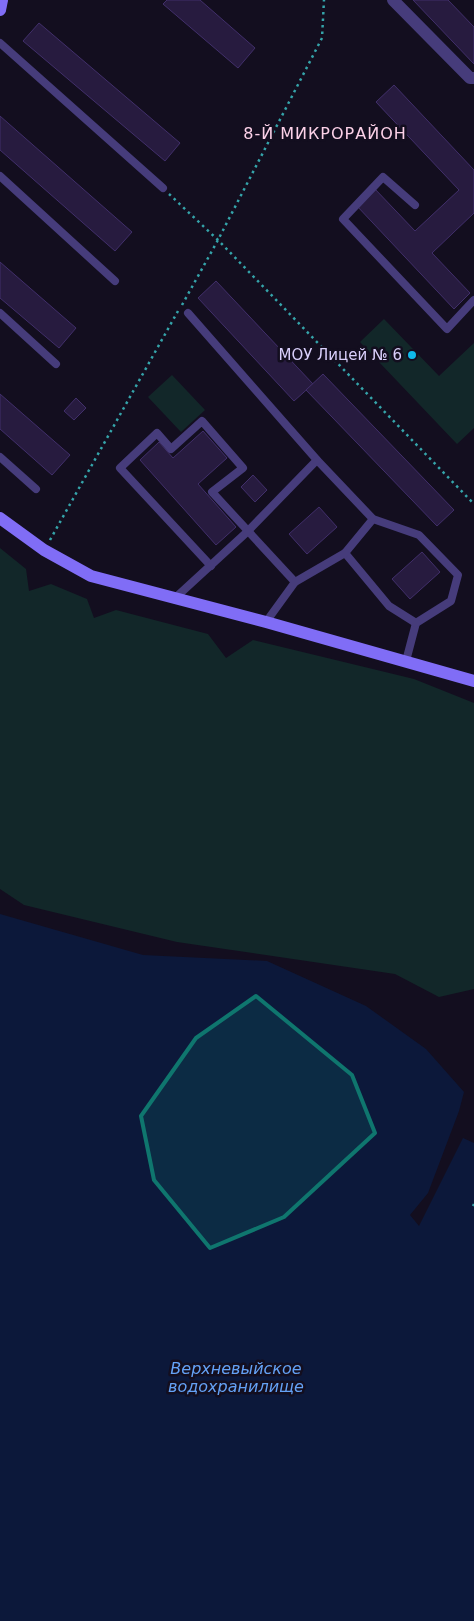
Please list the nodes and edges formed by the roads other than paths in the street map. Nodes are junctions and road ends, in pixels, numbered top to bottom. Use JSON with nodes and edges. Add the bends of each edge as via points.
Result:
{"nodes":[{"id":1,"x":2,"y":0,"type":"edge"},
{"id":2,"x":393,"y":0,"type":"edge"},
{"id":3,"x":0,"y":10,"type":"edge"},
{"id":4,"x":0,"y":43,"type":"edge"},
{"id":5,"x":474,"y":78,"type":"edge"},
{"id":6,"x":0,"y":176,"type":"edge"},
{"id":7,"x":163,"y":188,"type":"road end"},
{"id":8,"x":415,"y":205,"type":"dead end"},
{"id":9,"x":115,"y":281,"type":"dead end"},
{"id":10,"x":474,"y":300,"type":"edge"},
{"id":11,"x":0,"y":313,"type":"edge"},
{"id":12,"x":188,"y":313,"type":"dead end"},
{"id":13,"x":56,"y":364,"type":"dead end"},
{"id":14,"x":0,"y":457,"type":"edge"},
{"id":15,"x":317,"y":460,"type":"junction"},
{"id":16,"x":36,"y":489,"type":"dead end"},
{"id":17,"x":0,"y":518,"type":"edge"},
{"id":18,"x":373,"y":519,"type":"junction"},
{"id":19,"x":247,"y":532,"type":"junction"},
{"id":20,"x":345,"y":553,"type":"junction"},
{"id":21,"x":211,"y":566,"type":"junction"},
{"id":22,"x":295,"y":582,"type":"junction"},
{"id":23,"x":174,"y":599,"type":"junction"},
{"id":24,"x":266,"y":622,"type":"junction"},
{"id":25,"x":416,"y":623,"type":"junction"},
{"id":26,"x":406,"y":660,"type":"junction"},
{"id":27,"x":474,"y":681,"type":"edge"}],
"edges":[{"from":1,"to":3,"type":"street"},
{"from":2,"to":5,"type":"street","via":[[470,78]]},
{"from":4,"to":7,"type":"lane"},
{"from":6,"to":9,"type":"lane"},
{"from":8,"to":10,"type":"lane","via":[[383,177],[343,219],[447,329]]},
{"from":11,"to":13,"type":"lane"},
{"from":12,"to":15,"type":"lane"},
{"from":14,"to":16,"type":"lane"},
{"from":15,"to":18,"type":"lane"},
{"from":15,"to":19,"type":"lane"},
{"from":17,"to":23,"type":"street","via":[[44,550],[91,576]]},
{"from":18,"to":20,"type":"lane"},
{"from":18,"to":25,"type":"lane","via":[[419,535],[458,575],[451,601]]},
{"from":19,"to":21,"type":"lane"},
{"from":19,"to":21,"type":"lane","via":[[212,492],[243,468],[202,422],[172,449],[158,433],[120,468]]},
{"from":19,"to":22,"type":"lane"},
{"from":20,"to":22,"type":"lane"},
{"from":20,"to":25,"type":"lane","via":[[389,606]]},
{"from":21,"to":23,"type":"lane"},
{"from":22,"to":24,"type":"lane"},
{"from":23,"to":24,"type":"street"},
{"from":24,"to":26,"type":"street"},
{"from":25,"to":26,"type":"lane"},
{"from":26,"to":27,"type":"street"}]}
